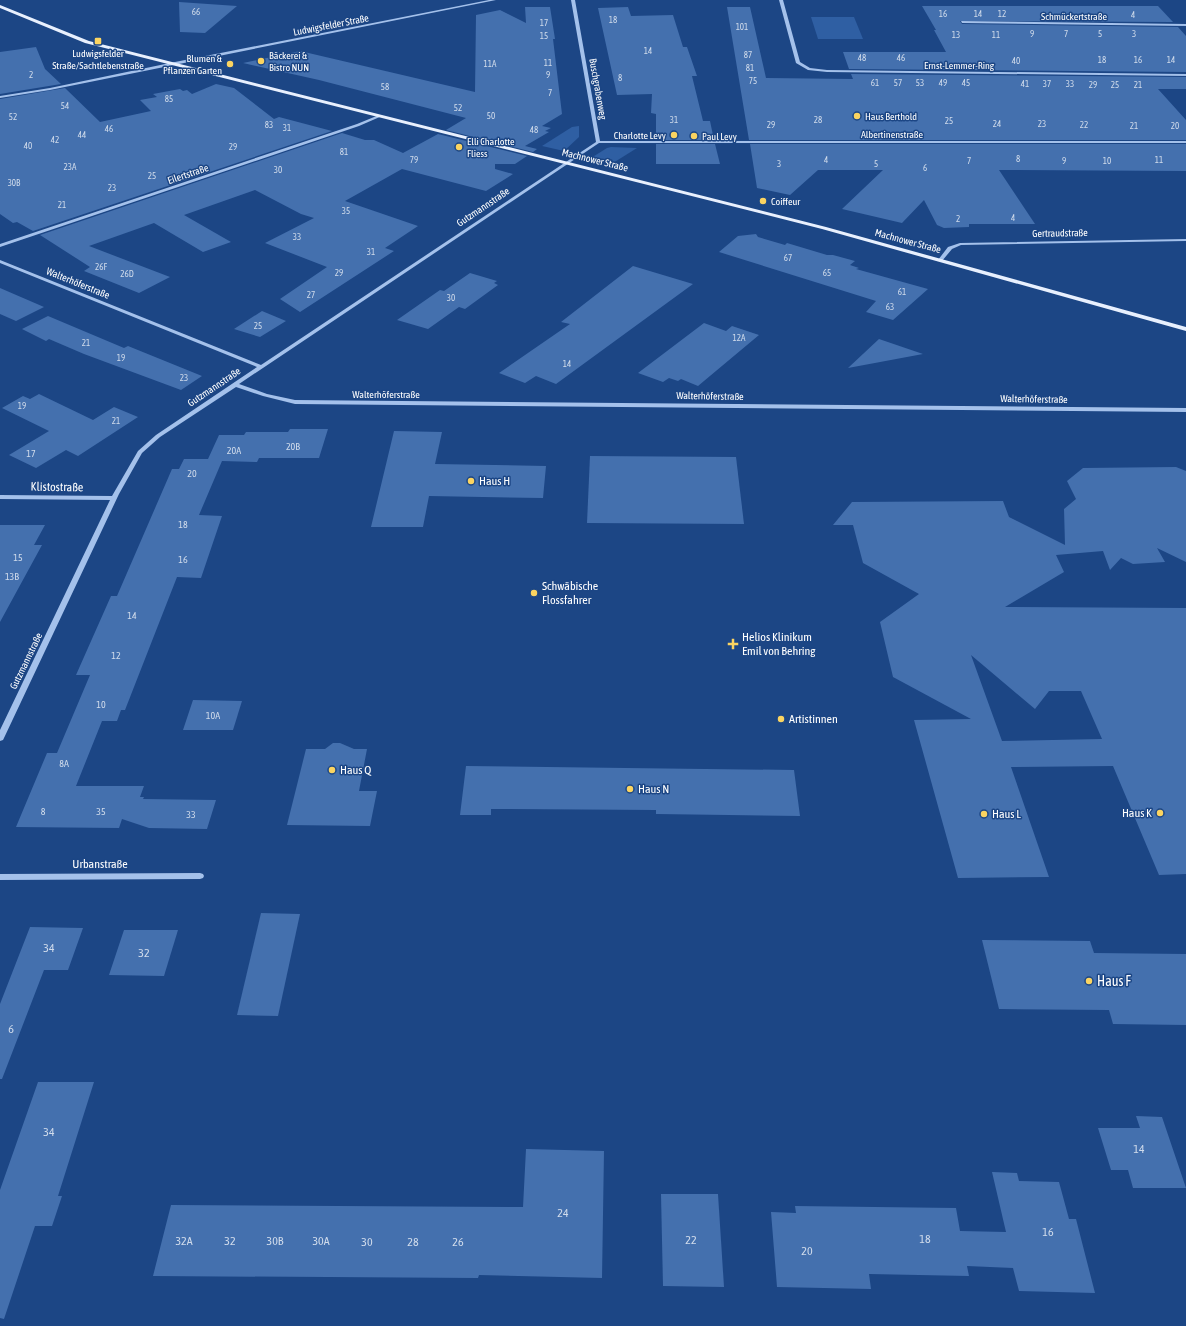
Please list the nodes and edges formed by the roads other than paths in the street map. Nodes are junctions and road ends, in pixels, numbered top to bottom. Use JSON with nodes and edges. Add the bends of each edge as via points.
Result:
{"nodes":[{"id":1,"x":494,"y":0,"type":"edge"},
{"id":2,"x":573,"y":0,"type":"edge"},
{"id":3,"x":781,"y":0,"type":"edge"},
{"id":4,"x":0,"y":6,"type":"edge"},
{"id":5,"x":962,"y":22,"type":"dead end"},
{"id":6,"x":1186,"y":25,"type":"edge"},
{"id":7,"x":170,"y":64,"type":"junction"},
{"id":8,"x":1186,"y":74,"type":"edge"},
{"id":9,"x":0,"y":97,"type":"edge"},
{"id":10,"x":380,"y":116,"type":"junction"},
{"id":11,"x":598,"y":142,"type":"junction"},
{"id":12,"x":1186,"y":142,"type":"edge"},
{"id":13,"x":566,"y":163,"type":"junction"},
{"id":14,"x":1186,"y":240,"type":"edge"},
{"id":15,"x":0,"y":246,"type":"edge"},
{"id":16,"x":940,"y":260,"type":"junction"},
{"id":17,"x":0,"y":261,"type":"edge"},
{"id":18,"x":1186,"y":330,"type":"edge"},
{"id":19,"x":261,"y":367,"type":"junction"},
{"id":20,"x":236,"y":385,"type":"junction"},
{"id":21,"x":1186,"y":410,"type":"edge"},
{"id":22,"x":0,"y":497,"type":"edge"},
{"id":23,"x":114,"y":498,"type":"junction"},
{"id":24,"x":0,"y":738,"type":"edge"},
{"id":25,"x":200,"y":876,"type":"dead end"},
{"id":26,"x":0,"y":877,"type":"edge"}],
"edges":[{"from":1,"to":7,"type":"street","name":"Ludwigsfelder Straße"},
{"from":2,"to":11,"type":"street","name":"Buschgrabenweg"},
{"from":3,"to":8,"type":"street","name":"Ernst-Lemmer-Ring","via":[[798,63],[809,69],[827,72]]},
{"from":4,"to":7,"type":"main road","name":"Machnower Straße","via":[[87,42]]},
{"from":5,"to":6,"type":"street","name":"Schmückertstraße"},
{"from":7,"to":9,"type":"street","name":"Ludwigsfelder Straße"},
{"from":7,"to":10,"type":"main road","name":"Machnower Straße"},
{"from":10,"to":13,"type":"main road","name":"Machnower Straße"},
{"from":10,"to":15,"type":"street","name":"Eilertstraße"},
{"from":11,"to":12,"type":"street","name":"Albertinenstraße"},
{"from":11,"to":13,"type":"street"},
{"from":13,"to":16,"type":"main road","name":"Machnower Straße"},
{"from":13,"to":19,"type":"street","name":"Gutzmannstraße"},
{"from":14,"to":16,"type":"street","name":"Gertraudstraße","via":[[960,244],[950,248]]},
{"from":16,"to":18,"type":"main road","name":"Machnower Straße"},
{"from":17,"to":19,"type":"street","name":"Walterhöferstraße"},
{"from":19,"to":20,"type":"street","name":"Gutzmannstraße"},
{"from":20,"to":21,"type":"street","name":"Walterhöferstraße","via":[[295,402]]},
{"from":20,"to":23,"type":"street","name":"Gutzmannstraße","via":[[158,436],[140,452]]},
{"from":22,"to":23,"type":"street","name":"Klistostraße"},
{"from":23,"to":24,"type":"street","name":"Gutzmannstraße"},
{"from":25,"to":26,"type":"street","name":"Urbanstraße"}]}
